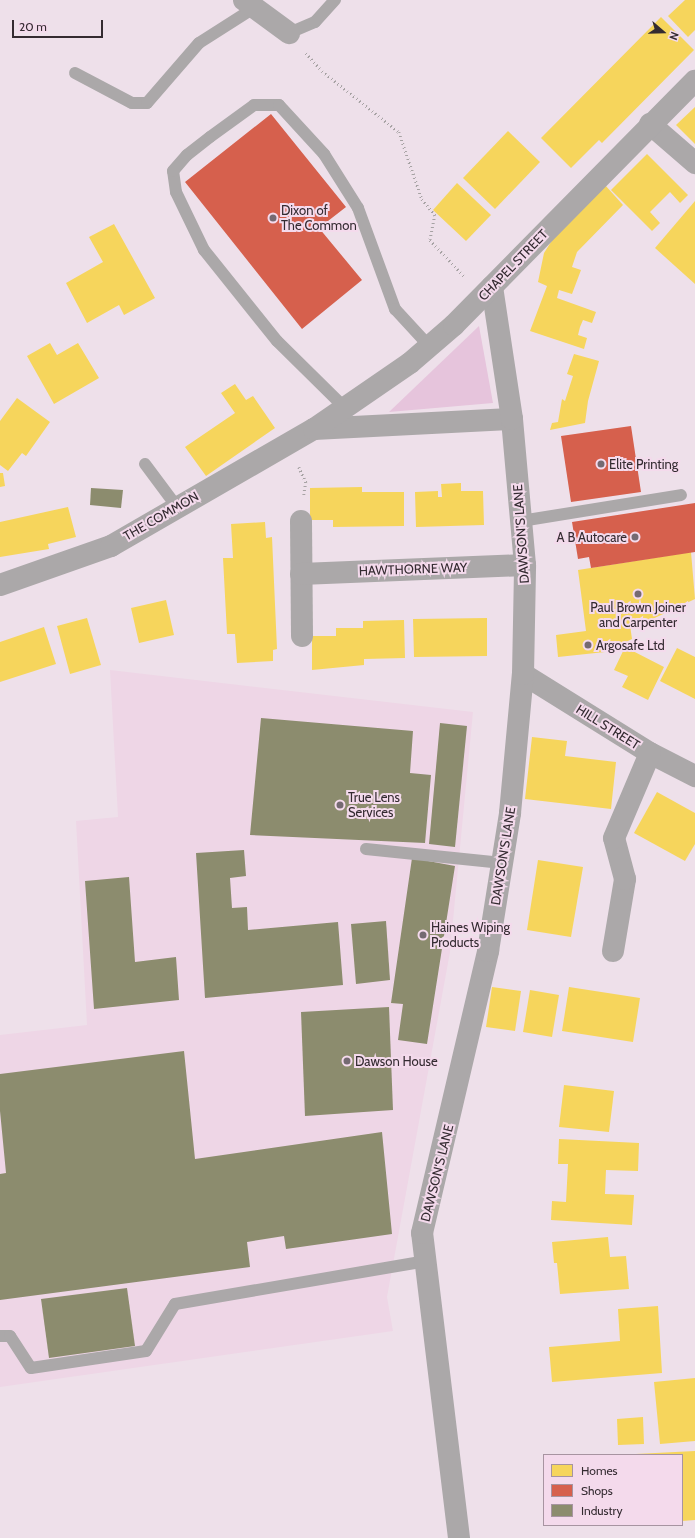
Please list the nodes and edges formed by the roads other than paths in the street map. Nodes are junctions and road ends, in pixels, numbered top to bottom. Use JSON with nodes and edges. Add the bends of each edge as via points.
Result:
{"nodes":[{"id":1,"x":335,"y":0,"type":"edge"},
{"id":2,"x":249,"y":4,"type":"edge"},
{"id":3,"x":289,"y":33,"type":"joint"},
{"id":4,"x":75,"y":73,"type":"dead end"},
{"id":5,"x":695,"y":81,"type":"edge"},
{"id":6,"x":650,"y":124,"type":"junction"},
{"id":7,"x":695,"y":162,"type":"edge"},
{"id":8,"x":492,"y":287,"type":"junction"},
{"id":9,"x":429,"y":346,"type":"junction"},
{"id":10,"x":345,"y":408,"type":"junction"},
{"id":11,"x":512,"y":419,"type":"junction"},
{"id":12,"x":314,"y":429,"type":"junction"},
{"id":13,"x":145,"y":464,"type":"dead end"},
{"id":14,"x":681,"y":495,"type":"dead end"},
{"id":15,"x":176,"y":507,"type":"junction"},
{"id":16,"x":300,"y":521,"type":"road end"},
{"id":17,"x":521,"y":521,"type":"junction"},
{"id":18,"x":525,"y":565,"type":"junction"},
{"id":19,"x":301,"y":574,"type":"junction"},
{"id":20,"x":0,"y":585,"type":"edge"},
{"id":21,"x":302,"y":636,"type":"dead end"},
{"id":22,"x":523,"y":674,"type":"junction"},
{"id":23,"x":650,"y":753,"type":"junction"},
{"id":24,"x":695,"y":776,"type":"edge"},
{"id":25,"x":366,"y":849,"type":"dead end"},
{"id":26,"x":502,"y":863,"type":"junction"},
{"id":27,"x":613,"y":951,"type":"dead end"},
{"id":28,"x":426,"y":1261,"type":"junction"},
{"id":29,"x":0,"y":1336,"type":"edge"},
{"id":30,"x":459,"y":1538,"type":"edge"}],
"edges":[{"from":1,"to":3,"type":"lane","via":[[314,22]]},
{"from":2,"to":3,"type":"street"},
{"from":2,"to":4,"type":"lane","via":[[199,43],[147,103],[132,103]]},
{"from":5,"to":6,"type":"street","name":"CHAPEL STREET"},
{"from":6,"to":7,"type":"street"},
{"from":6,"to":8,"type":"street","name":"CHAPEL STREET"},
{"from":8,"to":9,"type":"street","name":"CHAPEL STREET"},
{"from":8,"to":11,"type":"street","name":"DAWSON'S LANE"},
{"from":9,"to":10,"type":"street","name":"CHAPEL STREET"},
{"from":9,"to":10,"type":"lane","via":[[395,309],[358,208],[324,154],[279,105],[254,105],[210,137],[187,155],[173,171],[176,192],[204,250],[276,341]]},
{"from":10,"to":12,"type":"street","name":"CHAPEL STREET"},
{"from":11,"to":12,"type":"street"},
{"from":11,"to":17,"type":"street","name":"DAWSON'S LANE"},
{"from":12,"to":15,"type":"street","name":"THE COMMON"},
{"from":13,"to":15,"type":"lane"},
{"from":14,"to":17,"type":"lane"},
{"from":15,"to":20,"type":"street","name":"THE COMMON","via":[[111,546]]},
{"from":16,"to":19,"type":"street"},
{"from":17,"to":18,"type":"street","name":"DAWSON'S LANE"},
{"from":18,"to":19,"type":"street","name":"HAWTHORNE WAY"},
{"from":18,"to":22,"type":"street","name":"DAWSON'S LANE"},
{"from":19,"to":21,"type":"street"},
{"from":22,"to":23,"type":"street","name":"HILL STREET"},
{"from":22,"to":26,"type":"street","name":"DAWSON'S LANE","via":[[510,813]]},
{"from":23,"to":24,"type":"street","name":"HILL STREET"},
{"from":23,"to":27,"type":"street","via":[[614,838],[625,879]]},
{"from":25,"to":26,"type":"lane"},
{"from":26,"to":28,"type":"street","name":"DAWSON'S LANE","via":[[488,951],[422,1233]]},
{"from":28,"to":29,"type":"lane","via":[[175,1304],[146,1351],[31,1368],[10,1336]]},
{"from":28,"to":30,"type":"street","name":"DAWSON'S LANE"}]}
